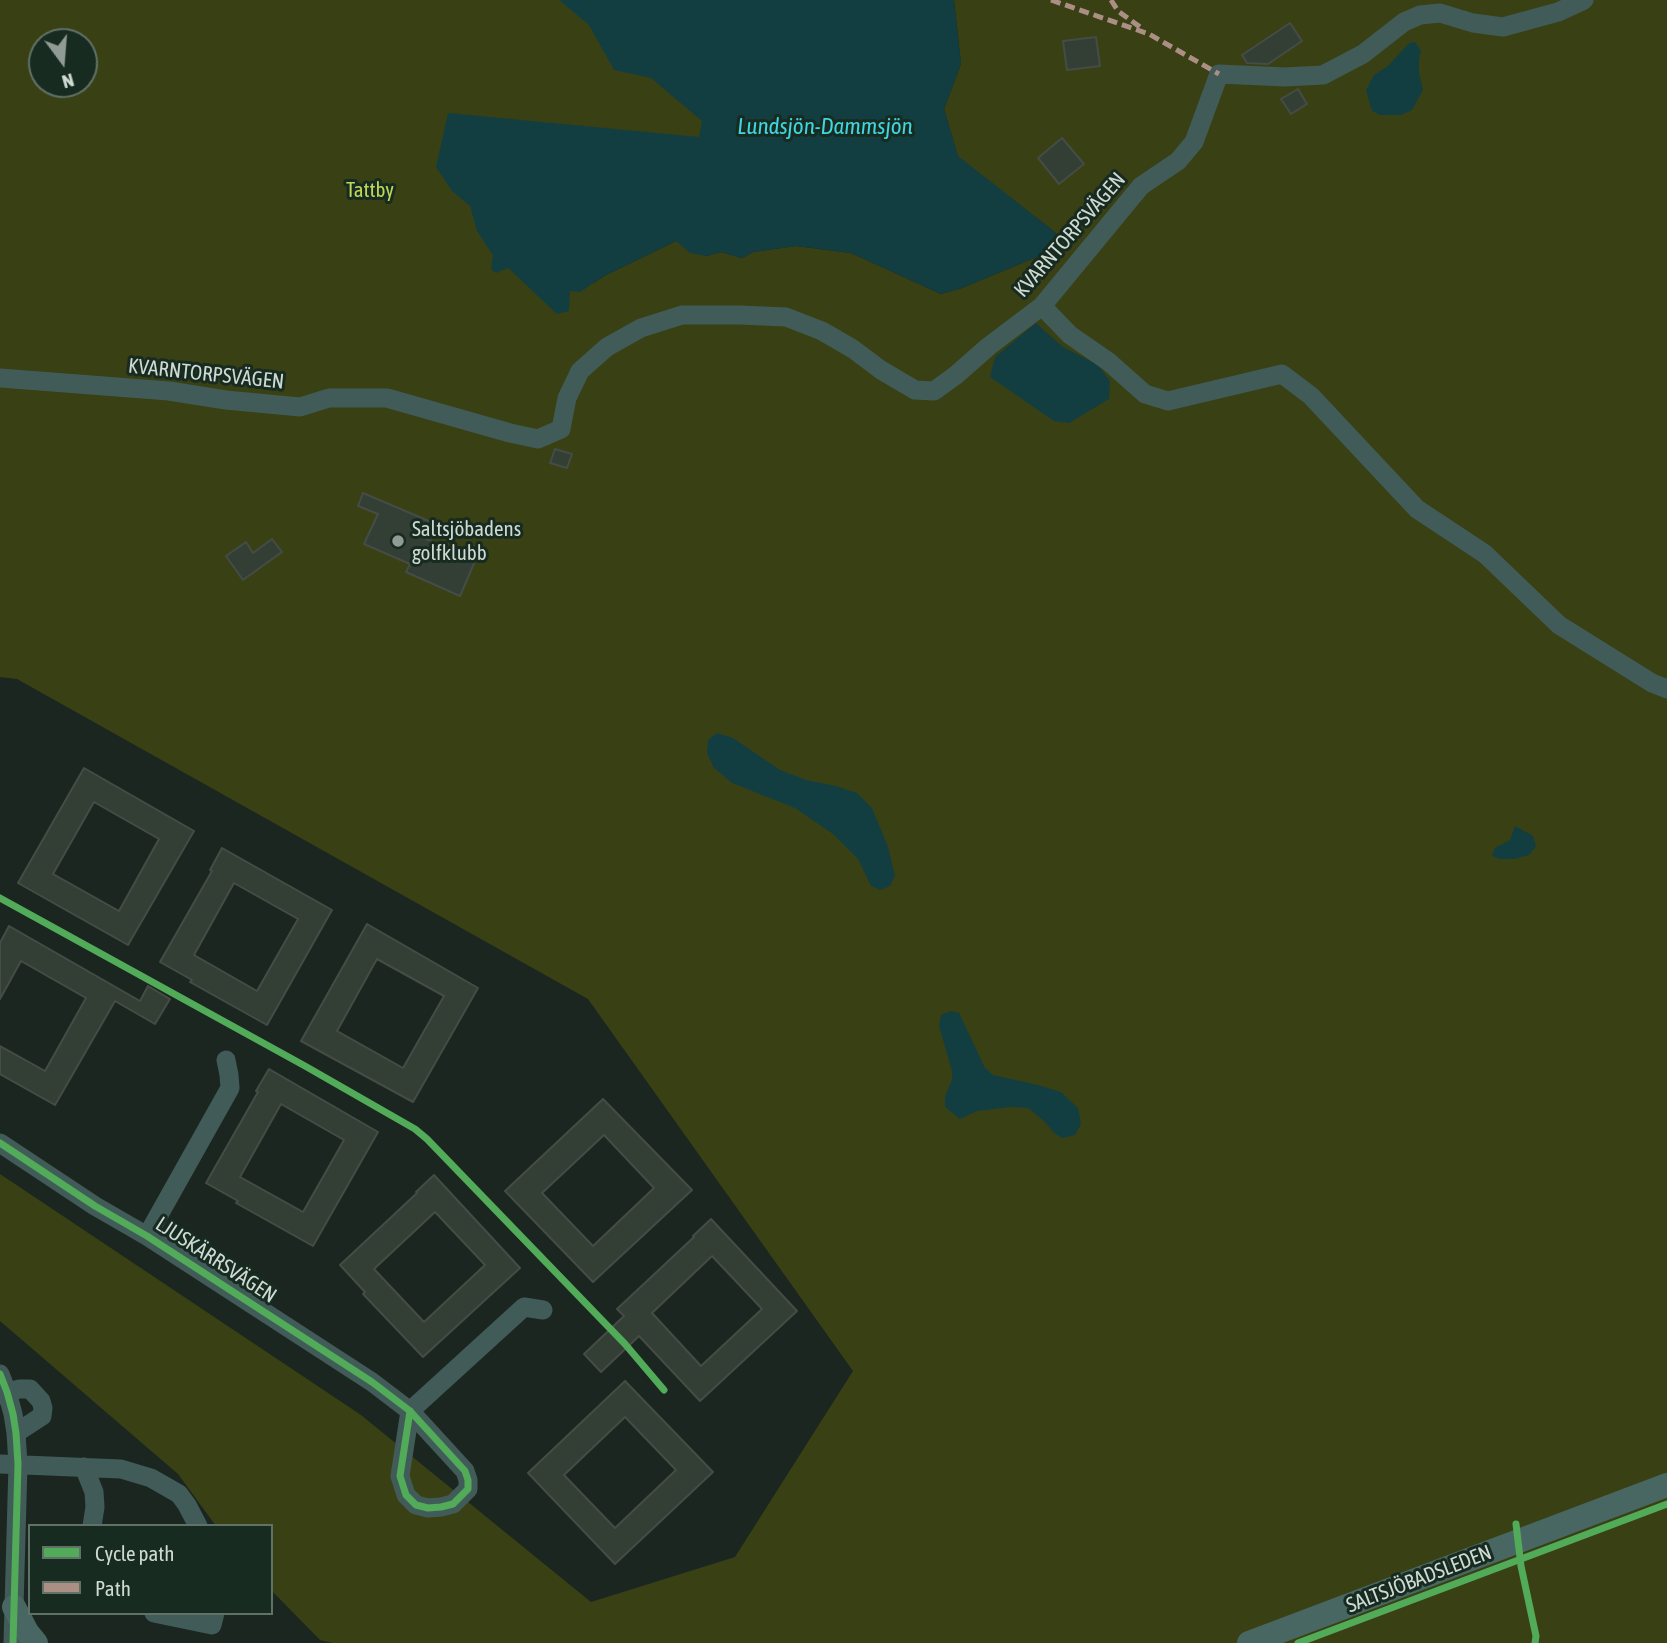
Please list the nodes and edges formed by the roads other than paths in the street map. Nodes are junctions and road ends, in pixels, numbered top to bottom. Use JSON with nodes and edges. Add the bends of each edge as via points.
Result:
{"nodes":[{"id":1,"x":1584,"y":0,"type":"edge"},
{"id":2,"x":1042,"y":306,"type":"junction"},
{"id":3,"x":0,"y":378,"type":"edge"},
{"id":4,"x":1667,"y":689,"type":"edge"},
{"id":5,"x":226,"y":1060,"type":"dead end"},
{"id":6,"x":0,"y":1143,"type":"edge"},
{"id":7,"x":147,"y":1236,"type":"junction"},
{"id":8,"x":543,"y":1310,"type":"dead end"},
{"id":9,"x":2,"y":1387,"type":"edge"},
{"id":10,"x":410,"y":1411,"type":"junction"},
{"id":11,"x":16,"y":1433,"type":"junction"},
{"id":12,"x":9,"y":1464,"type":"edge"},
{"id":13,"x":84,"y":1467,"type":"junction"},
{"id":14,"x":1667,"y":1485,"type":"edge"},
{"id":15,"x":93,"y":1516,"type":"edge"},
{"id":16,"x":197,"y":1524,"type":"edge"},
{"id":17,"x":14,"y":1607,"type":"junction"},
{"id":18,"x":163,"y":1615,"type":"edge"},
{"id":19,"x":214,"y":1615,"type":"edge"},
{"id":20,"x":13,"y":1643,"type":"edge"},
{"id":21,"x":36,"y":1643,"type":"edge"},
{"id":22,"x":1249,"y":1643,"type":"edge"}],
"edges":[{"from":1,"to":2,"type":"street","name":"KVARNTORPSVÄGEN","via":[[1503,27],[1440,13],[1420,15],[1323,75],[1219,74],[1194,142],[1178,162],[1141,186]]},
{"from":2,"to":3,"type":"street","name":"KVARNTORPSVÄGEN","via":[[934,391],[915,390],[822,331],[786,317],[682,315],[641,328],[607,347],[580,371],[567,398],[561,429],[538,439],[387,398],[329,398],[300,407]]},
{"from":2,"to":4,"type":"street","via":[[1070,335],[1145,394],[1168,401],[1282,374],[1311,396],[1417,509],[1485,554],[1559,625]]},
{"from":5,"to":7,"type":"street","via":[[230,1088]]},
{"from":6,"to":7,"type":"street","name":"LJUSKÄRRSVÄGEN"},
{"from":7,"to":10,"type":"street","name":"LJUSKÄRRSVÄGEN"},
{"from":8,"to":10,"type":"street","via":[[524,1307]]},
{"from":9,"to":11,"type":"street"},
{"from":9,"to":11,"type":"street","via":[[30,1389],[41,1401],[43,1416]]},
{"from":10,"to":10,"type":"street","name":"LJUSKÄRRSVÄGEN","via":[[465,1471],[467,1489],[453,1504],[428,1508],[406,1495],[400,1467]]},
{"from":11,"to":12,"type":"street"},
{"from":12,"to":13,"type":"street"},
{"from":12,"to":17,"type":"street"},
{"from":13,"to":15,"type":"street","via":[[94,1492]]},
{"from":13,"to":16,"type":"street","via":[[121,1469],[151,1478],[179,1494]]},
{"from":14,"to":22,"type":"main road","name":"SALTSJÖBADSLEDEN"},
{"from":17,"to":20,"type":"street"},
{"from":17,"to":21,"type":"main road"},
{"from":18,"to":19,"type":"street","via":[[212,1625]]}]}
